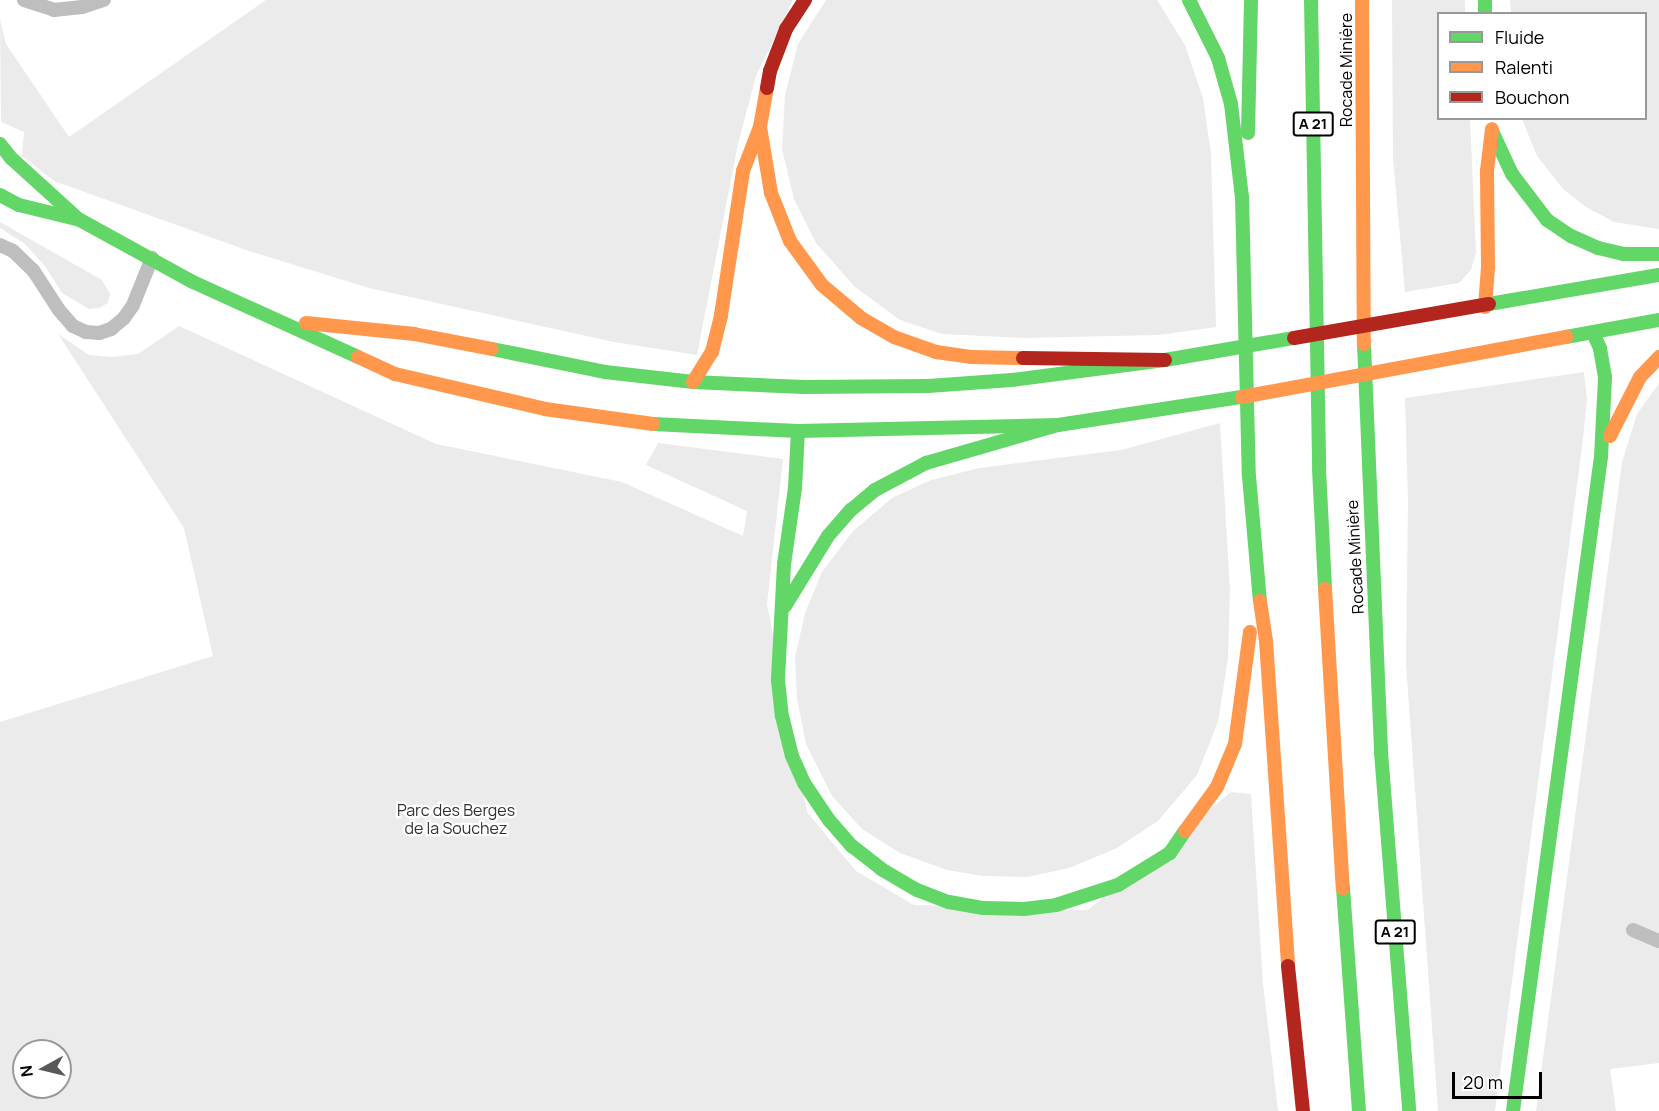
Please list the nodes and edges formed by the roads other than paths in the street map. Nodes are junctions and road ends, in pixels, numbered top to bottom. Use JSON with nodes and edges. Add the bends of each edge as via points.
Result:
{"nodes":[{"id":1,"x":24,"y":0,"type":"edge"},
{"id":2,"x":104,"y":0,"type":"edge"},
{"id":3,"x":805,"y":0,"type":"edge"},
{"id":4,"x":1189,"y":0,"type":"edge"},
{"id":5,"x":1251,"y":0,"type":"edge"},
{"id":6,"x":1311,"y":0,"type":"edge"},
{"id":7,"x":1362,"y":0,"type":"edge"},
{"id":8,"x":1492,"y":125,"type":"edge"},
{"id":9,"x":760,"y":127,"type":"junction"},
{"id":10,"x":0,"y":144,"type":"edge"},
{"id":11,"x":0,"y":195,"type":"edge"},
{"id":12,"x":1242,"y":197,"type":"junction"},
{"id":13,"x":80,"y":220,"type":"junction"},
{"id":14,"x":0,"y":245,"type":"edge"},
{"id":15,"x":1659,"y":254,"type":"edge"},
{"id":16,"x":152,"y":258,"type":"junction"},
{"id":17,"x":1659,"y":276,"type":"edge"},
{"id":18,"x":1485,"y":307,"type":"junction"},
{"id":19,"x":280,"y":320,"type":"junction"},
{"id":20,"x":1659,"y":320,"type":"edge"},
{"id":21,"x":1474,"y":322,"type":"dead end"},
{"id":22,"x":1579,"y":322,"type":"dead end"},
{"id":23,"x":1593,"y":333,"type":"junction"},
{"id":24,"x":1453,"y":344,"type":"dead end"},
{"id":25,"x":1659,"y":357,"type":"edge"},
{"id":26,"x":1165,"y":360,"type":"junction"},
{"id":27,"x":1423,"y":363,"type":"junction"},
{"id":28,"x":693,"y":382,"type":"junction"},
{"id":29,"x":747,"y":386,"type":"junction"},
{"id":30,"x":678,"y":394,"type":"dead end"},
{"id":31,"x":763,"y":398,"type":"dead end"},
{"id":32,"x":641,"y":409,"type":"dead end"},
{"id":33,"x":788,"y":415,"type":"dead end"},
{"id":34,"x":599,"y":416,"type":"junction"},
{"id":35,"x":1058,"y":425,"type":"junction"},
{"id":36,"x":798,"y":431,"type":"junction"},
{"id":37,"x":1601,"y":457,"type":"junction"},
{"id":38,"x":1256,"y":574,"type":"junction"},
{"id":39,"x":784,"y":608,"type":"junction"},
{"id":40,"x":1633,"y":930,"type":"dead end"},
{"id":41,"x":1659,"y":941,"type":"edge"},
{"id":42,"x":1303,"y":1111,"type":"edge"},
{"id":43,"x":1359,"y":1111,"type":"edge"},
{"id":44,"x":1409,"y":1111,"type":"edge"},
{"id":45,"x":1513,"y":1111,"type":"edge"}],
"edges":[{"from":1,"to":2,"type":"lane","via":[[54,10]]},
{"from":3,"to":9,"type":"main road","via":[[786,29],[770,71]]},
{"from":4,"to":12,"type":"main road","via":[[1225,81]]},
{"from":5,"to":12,"type":"main road","via":[[1250,105]]},
{"from":6,"to":43,"type":"main road","name":"Rocade Minière","number":"A 21","via":[[1319,469]]},
{"from":7,"to":44,"type":"main road","name":"Rocade Minière","number":"A 21","via":[[1367,460],[1380,752]]},
{"from":8,"to":15,"type":"main road","via":[[1512,174],[1547,220],[1598,248],[1623,254]]},
{"from":8,"to":18,"type":"main road","via":[[1487,171]]},
{"from":9,"to":26,"type":"main road","via":[[771,193],[790,241],[822,285],[886,333],[936,352],[971,357]]},
{"from":9,"to":28,"type":"main road","via":[[743,171],[722,315],[712,352]]},
{"from":10,"to":13,"type":"main road"},
{"from":11,"to":13,"type":"main road","via":[[19,205]]},
{"from":12,"to":38,"type":"main road","via":[[1249,476]]},
{"from":13,"to":16,"type":"main road"},
{"from":14,"to":16,"type":"lane","via":[[13,251],[33,270],[59,310],[73,326],[86,332],[111,329],[124,318],[134,305]]},
{"from":16,"to":19,"type":"main road","via":[[194,282]]},
{"from":17,"to":18,"type":"main road","via":[[1546,301]]},
{"from":18,"to":21,"type":"main road"},
{"from":18,"to":26,"type":"main road"},
{"from":19,"to":28,"type":"main road","via":[[414,334],[604,372]]},
{"from":19,"to":34,"type":"main road","via":[[394,374],[544,409]]},
{"from":20,"to":23,"type":"main road"},
{"from":22,"to":23,"type":"main road"},
{"from":23,"to":27,"type":"main road"},
{"from":23,"to":37,"type":"main road","via":[[1605,377]]},
{"from":24,"to":27,"type":"main road"},
{"from":25,"to":37,"type":"main road","via":[[1640,377],[1624,404]]},
{"from":26,"to":29,"type":"main road","via":[[928,387]]},
{"from":27,"to":35,"type":"main road"},
{"from":28,"to":29,"type":"main road"},
{"from":28,"to":30,"type":"main road"},
{"from":29,"to":31,"type":"main road"},
{"from":32,"to":34,"type":"main road"},
{"from":33,"to":36,"type":"main road"},
{"from":34,"to":36,"type":"main road","via":[[653,424]]},
{"from":35,"to":36,"type":"main road"},
{"from":35,"to":39,"type":"main road","via":[[926,463],[874,490],[828,536]]},
{"from":36,"to":39,"type":"main road","via":[[784,564]]},
{"from":37,"to":45,"type":"main road"},
{"from":38,"to":39,"type":"main road","via":[[1235,744],[1217,787],[1193,824],[1170,853],[1118,885],[1056,905],[1024,909],[948,902],[917,890],[859,852],[829,820],[804,783],[782,716],[778,680]]},
{"from":38,"to":42,"type":"main road","via":[[1266,641],[1285,933]]},
{"from":40,"to":41,"type":"lane"}]}
